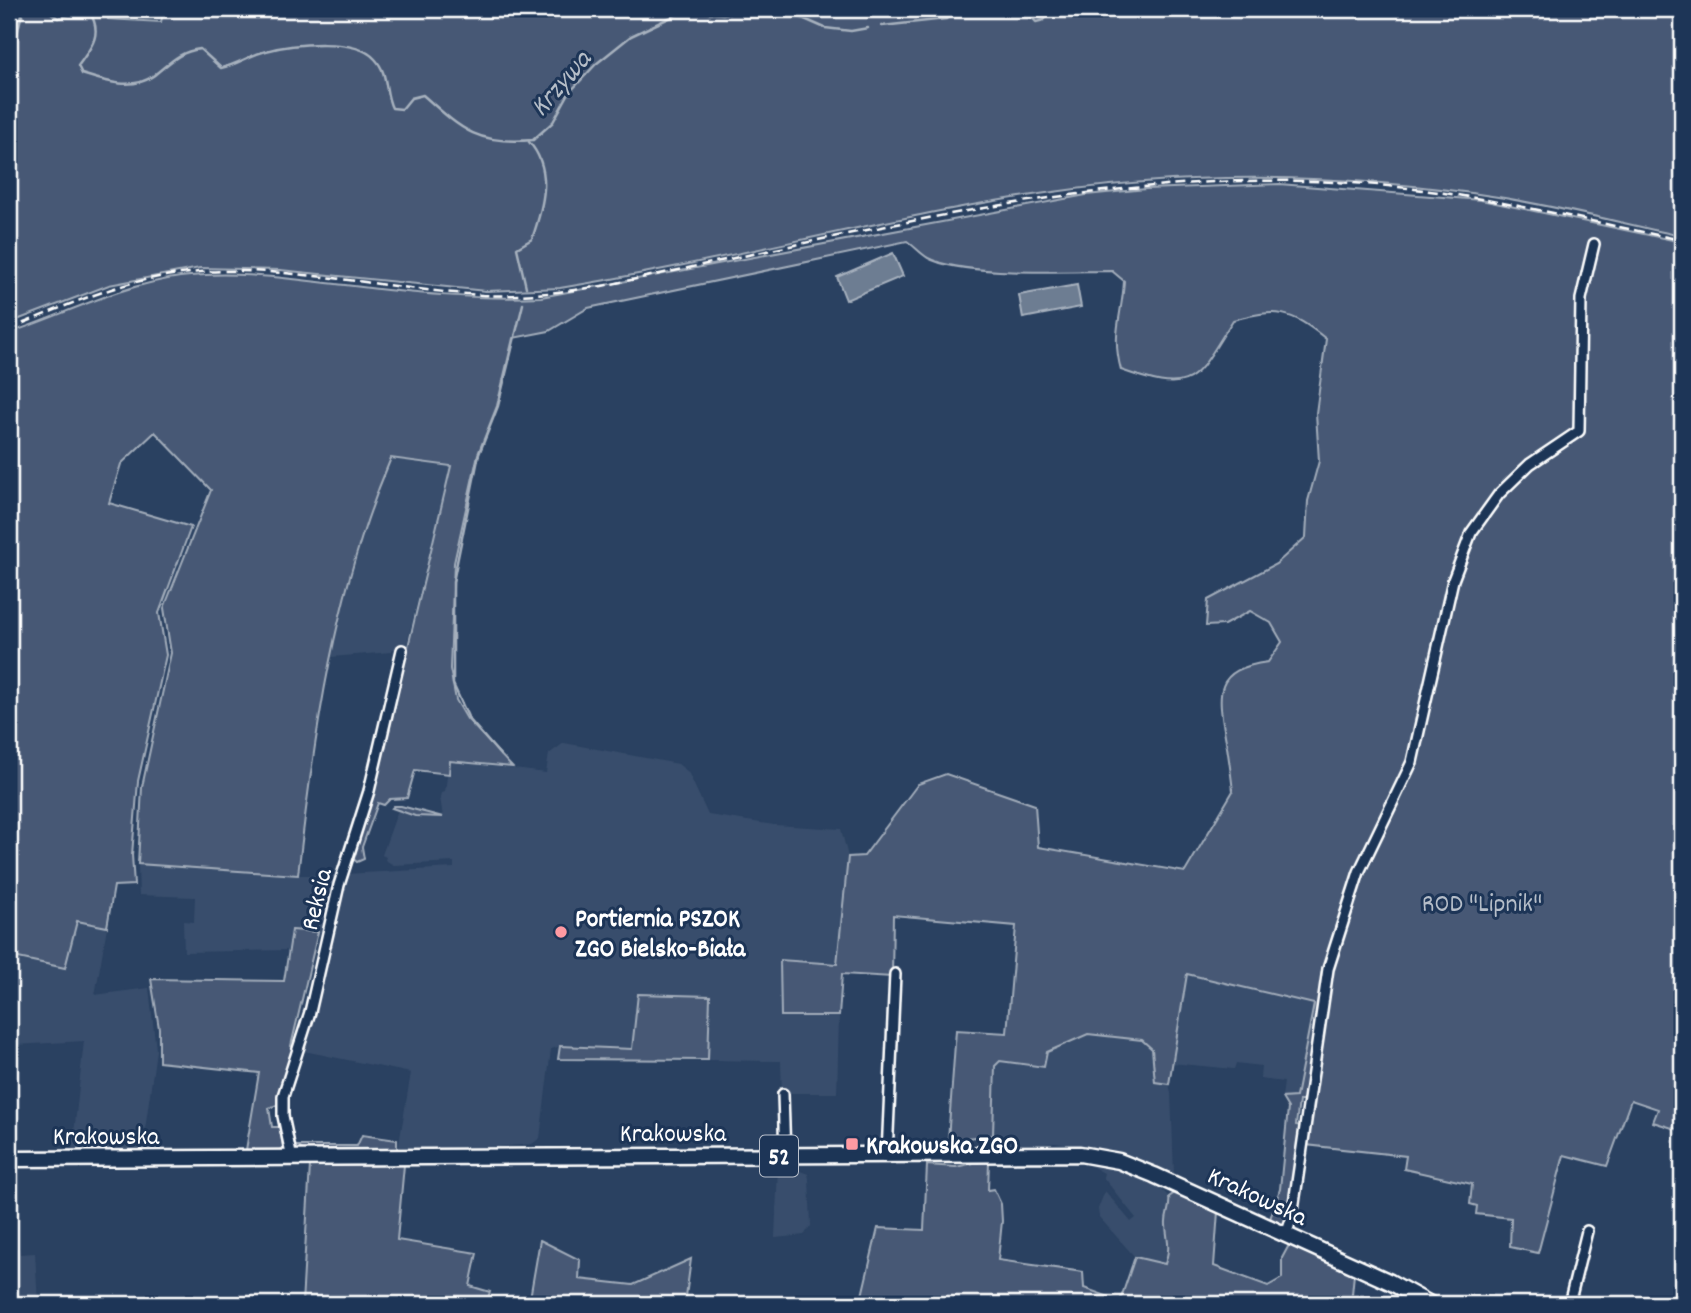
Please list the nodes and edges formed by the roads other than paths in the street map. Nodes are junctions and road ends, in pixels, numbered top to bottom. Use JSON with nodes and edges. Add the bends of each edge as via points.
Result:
{"nodes":[{"id":1,"x":1594,"y":244,"type":"dead end"},
{"id":2,"x":402,"y":650,"type":"dead end"},
{"id":3,"x":895,"y":974,"type":"dead end"},
{"id":4,"x":783,"y":1094,"type":"dead end"},
{"id":5,"x":887,"y":1155,"type":"junction"},
{"id":6,"x":785,"y":1156,"type":"junction"},
{"id":7,"x":9,"y":1159,"type":"edge"},
{"id":8,"x":292,"y":1159,"type":"junction"},
{"id":9,"x":1587,"y":1231,"type":"dead end"},
{"id":10,"x":1286,"y":1235,"type":"junction"},
{"id":11,"x":1430,"y":1304,"type":"edge"},
{"id":12,"x":1569,"y":1304,"type":"edge"}],
"edges":[{"from":1,"to":10,"type":"street","via":[[1581,299],[1579,431],[1514,478],[1471,533],[1445,606],[1412,762],[1359,872],[1335,940],[1320,1006]]},
{"from":2,"to":8,"type":"street","name":"Reksia","via":[[369,791],[283,1096]]},
{"from":3,"to":5,"type":"street"},
{"from":4,"to":6,"type":"street"},
{"from":5,"to":6,"type":"main road","name":"Krakowska","number":"52"},
{"from":5,"to":10,"type":"main road","name":"Krakowska","number":"52","via":[[1096,1156],[1142,1169]]},
{"from":6,"to":8,"type":"main road","name":"Krakowska","number":"52"},
{"from":7,"to":8,"type":"main road","name":"Krakowska","number":"52"},
{"from":9,"to":12,"type":"street"},
{"from":10,"to":11,"type":"main road","name":"Krakowska","number":"52"}]}
